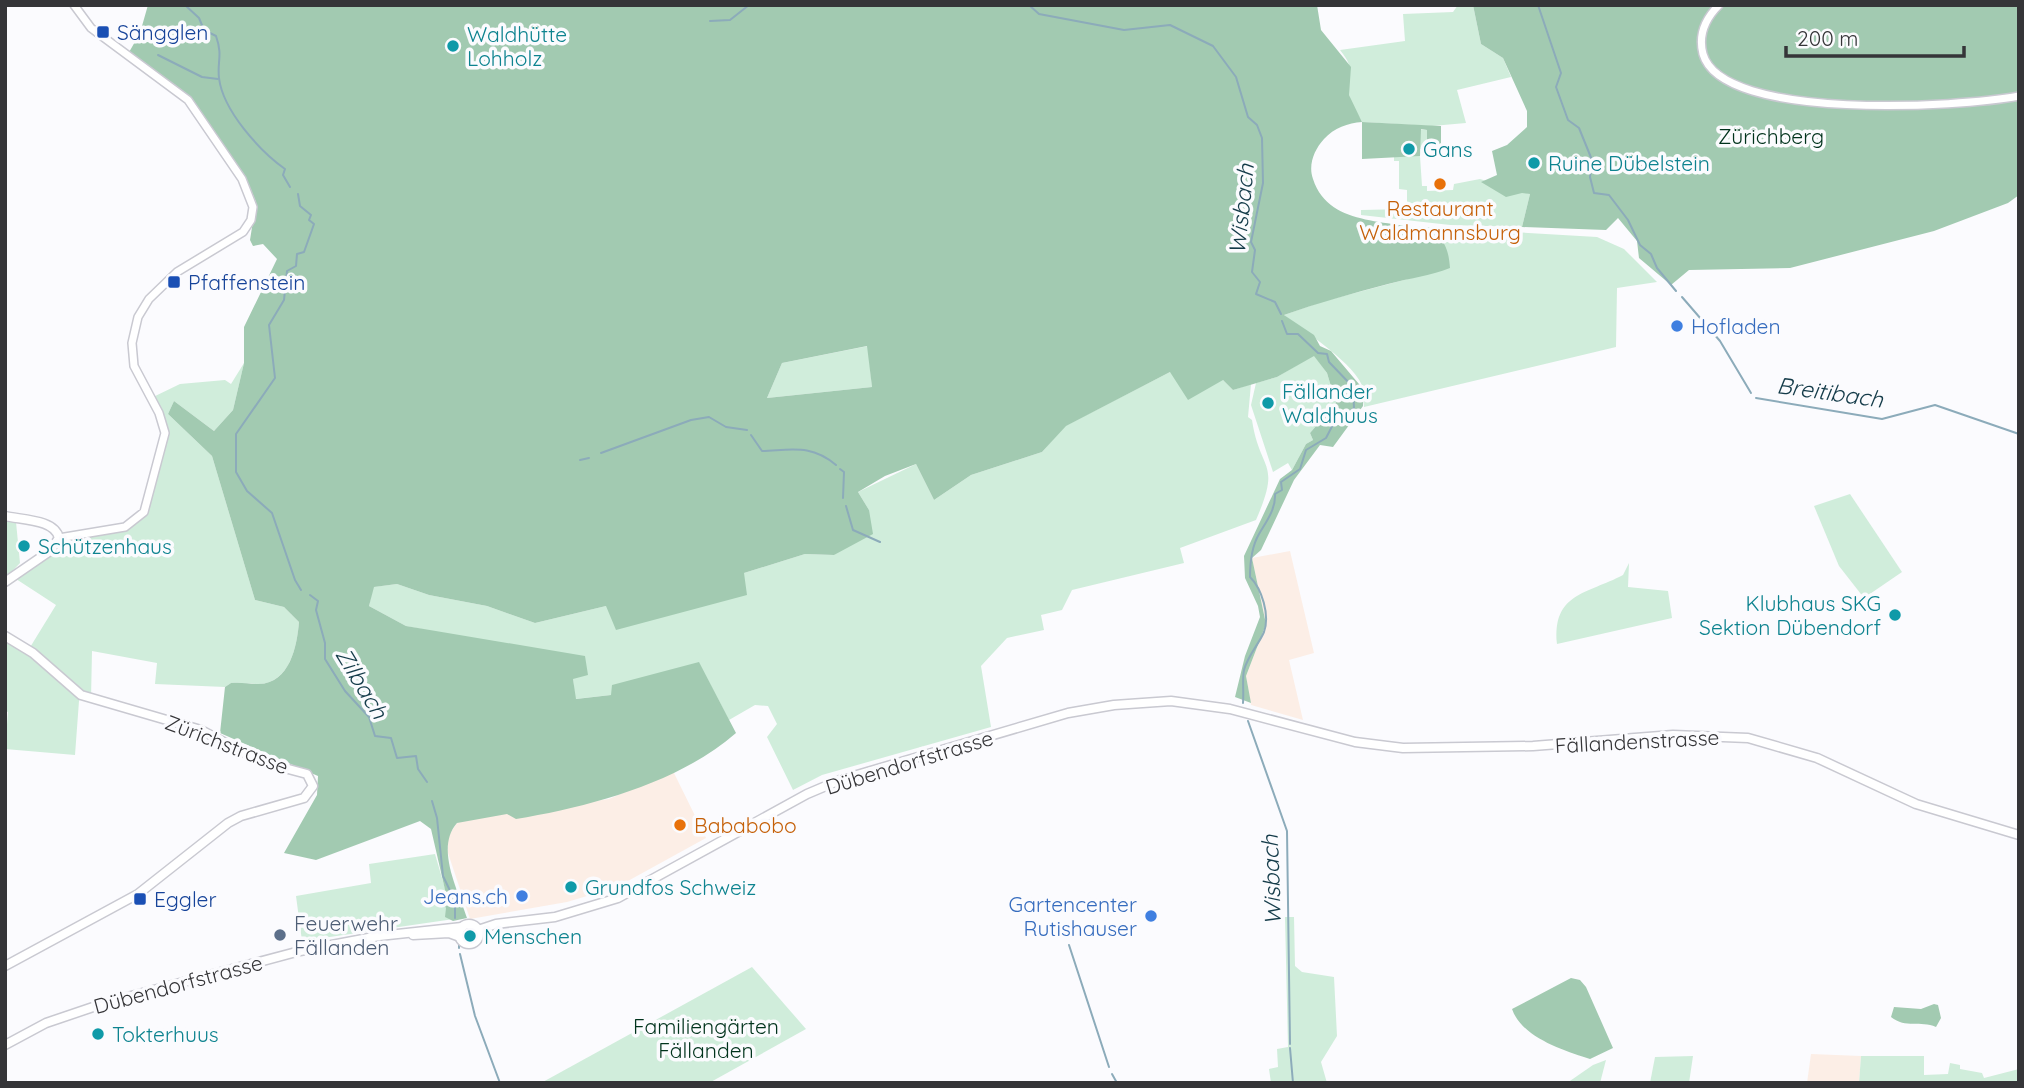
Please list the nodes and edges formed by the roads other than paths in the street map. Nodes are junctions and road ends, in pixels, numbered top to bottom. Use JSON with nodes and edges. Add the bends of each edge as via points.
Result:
{"nodes":[{"id":1,"x":74,"y":5,"type":"edge"},
{"id":2,"x":1719,"y":5,"type":"edge"},
{"id":3,"x":2019,"y":96,"type":"edge"},
{"id":4,"x":5,"y":516,"type":"edge"},
{"id":5,"x":59,"y":538,"type":"junction"},
{"id":6,"x":5,"y":582,"type":"edge"},
{"id":7,"x":5,"y":636,"type":"edge"},
{"id":8,"x":1241,"y":712,"type":"joint"},
{"id":9,"x":2019,"y":835,"type":"edge"},
{"id":10,"x":462,"y":927,"type":"junction"},
{"id":11,"x":478,"y":930,"type":"junction"},
{"id":12,"x":413,"y":934,"type":"junction"},
{"id":13,"x":460,"y":937,"type":"junction"},
{"id":14,"x":5,"y":966,"type":"edge"},
{"id":15,"x":5,"y":1045,"type":"edge"}],
"edges":[{"from":1,"to":5,"type":"street","via":[[91,28],[188,100],[242,179],[253,207],[243,232],[177,271],[138,317],[132,343],[134,366],[165,433],[144,512],[125,527]]},
{"from":2,"to":3,"type":"street","via":[[1705,23],[1702,48],[1714,73],[1733,84],[1821,104],[1930,105]]},
{"from":4,"to":5,"type":"main road","via":[[50,526]]},
{"from":5,"to":6,"type":"main road","via":[[50,551]]},
{"from":7,"to":14,"type":"main road","name":"Zürichstrasse","via":[[33,653],[81,695],[208,732],[262,762],[307,774],[313,786],[304,799],[228,823],[138,894]]},
{"from":8,"to":9,"type":"main road","name":"Fällandenstrasse","via":[[1355,742],[1403,748],[1520,747],[1672,735],[1748,738],[1817,758],[1907,801]]},
{"from":8,"to":11,"type":"main road","name":"Dübendorfstrasse","via":[[1171,701],[1068,713],[840,780],[595,907]]},
{"from":10,"to":11,"type":"main road","name":"Dübendorfstrasse","via":[[471,924]]},
{"from":10,"to":12,"type":"main road","name":"Dübendorfstrasse"},
{"from":10,"to":13,"type":"main road"},
{"from":11,"to":13,"type":"main road","name":"Dübendorfstrasse","via":[[473,944]]},
{"from":12,"to":13,"type":"main road","name":"Dübendorfstrasse"},
{"from":12,"to":15,"type":"main road","name":"Dübendorfstrasse","via":[[300,951],[105,1003],[46,1023]]}]}
